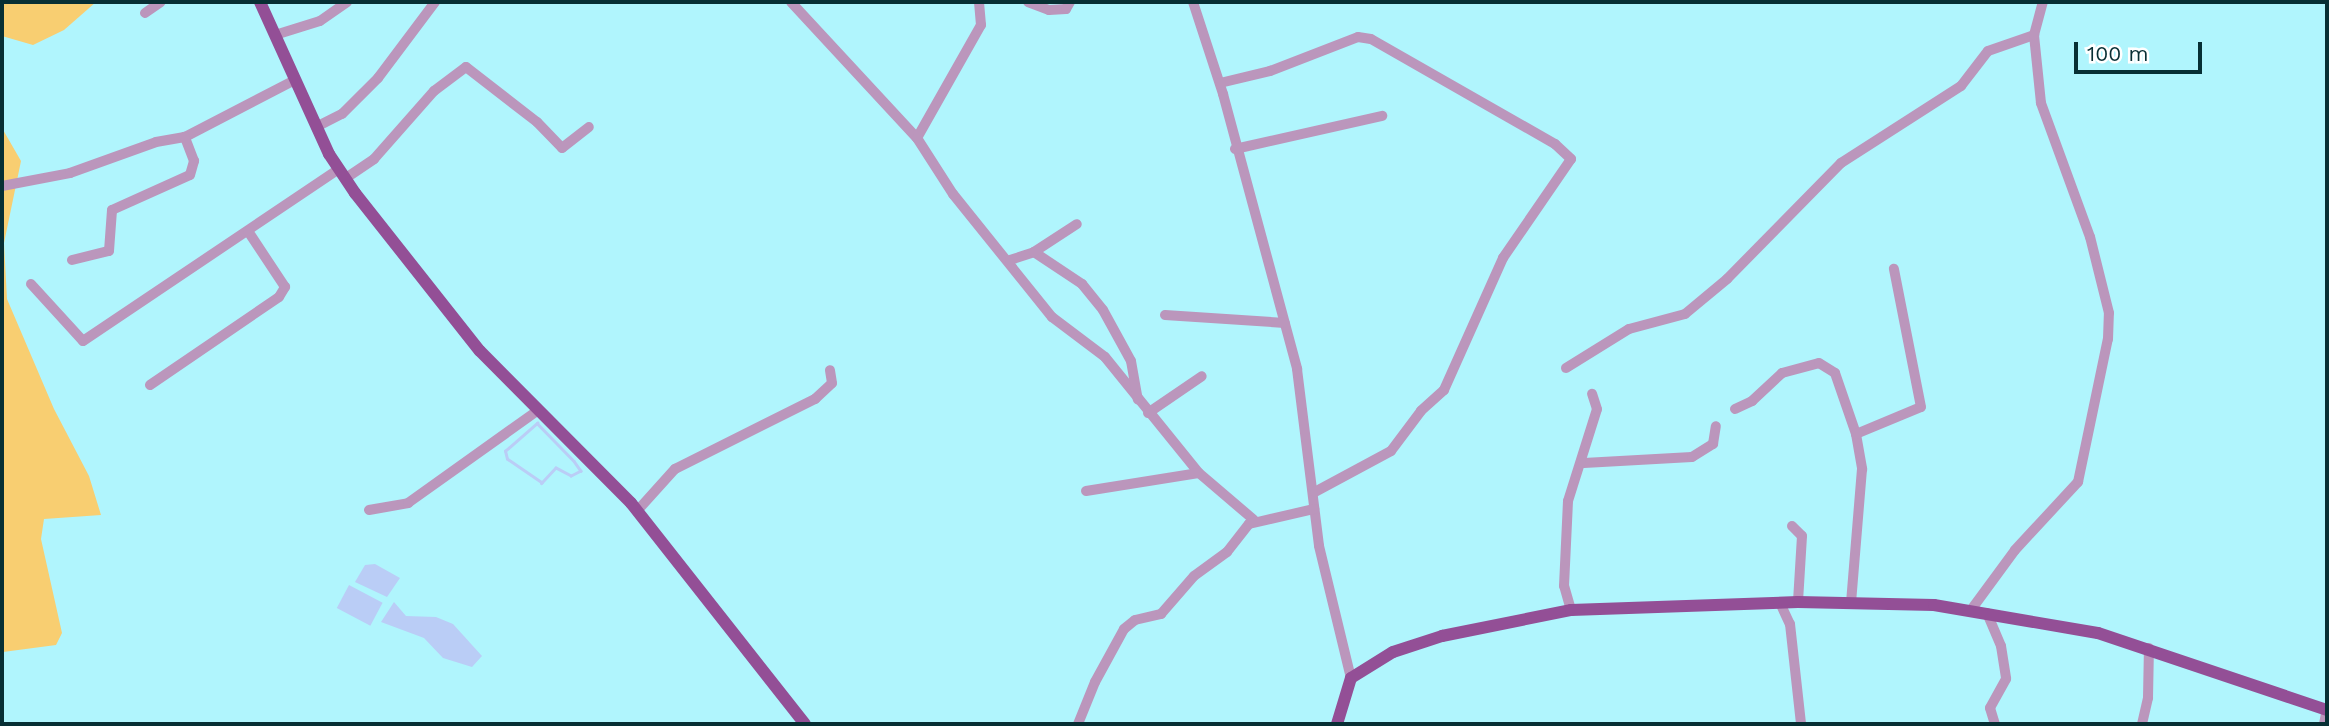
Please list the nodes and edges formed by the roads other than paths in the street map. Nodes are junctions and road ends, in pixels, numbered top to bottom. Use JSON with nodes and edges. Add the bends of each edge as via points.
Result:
{"nodes":[{"id":1,"x":161,"y":2,"type":"edge"},
{"id":2,"x":260,"y":2,"type":"edge"},
{"id":3,"x":347,"y":2,"type":"edge"},
{"id":4,"x":435,"y":2,"type":"edge"},
{"id":5,"x":791,"y":2,"type":"edge"},
{"id":6,"x":979,"y":2,"type":"edge"},
{"id":7,"x":1028,"y":2,"type":"edge"},
{"id":8,"x":1070,"y":2,"type":"edge"},
{"id":9,"x":1193,"y":2,"type":"edge"},
{"id":10,"x":2043,"y":2,"type":"edge"},
{"id":11,"x":145,"y":13,"type":"dead end"},
{"id":12,"x":275,"y":35,"type":"junction"},
{"id":13,"x":2034,"y":35,"type":"junction"},
{"id":14,"x":295,"y":80,"type":"junction"},
{"id":15,"x":1220,"y":83,"type":"junction"},
{"id":16,"x":1382,"y":116,"type":"dead end"},
{"id":17,"x":316,"y":127,"type":"junction"},
{"id":18,"x":589,"y":127,"type":"dead end"},
{"id":19,"x":185,"y":136,"type":"junction"},
{"id":20,"x":917,"y":138,"type":"junction"},
{"id":21,"x":1235,"y":149,"type":"junction"},
{"id":22,"x":342,"y":174,"type":"junction"},
{"id":23,"x":2,"y":186,"type":"edge"},
{"id":24,"x":1077,"y":224,"type":"dead end"},
{"id":25,"x":248,"y":231,"type":"junction"},
{"id":26,"x":1034,"y":252,"type":"junction"},
{"id":27,"x":72,"y":260,"type":"dead end"},
{"id":28,"x":1010,"y":260,"type":"junction"},
{"id":29,"x":1894,"y":269,"type":"dead end"},
{"id":30,"x":31,"y":285,"type":"dead end"},
{"id":31,"x":1166,"y":315,"type":"dead end"},
{"id":32,"x":1285,"y":323,"type":"junction"},
{"id":33,"x":1566,"y":368,"type":"dead end"},
{"id":34,"x":830,"y":370,"type":"dead end"},
{"id":35,"x":1202,"y":376,"type":"dead end"},
{"id":36,"x":150,"y":385,"type":"dead end"},
{"id":37,"x":1592,"y":394,"type":"dead end"},
{"id":38,"x":1138,"y":399,"type":"junction"},
{"id":39,"x":1735,"y":409,"type":"dead end"},
{"id":40,"x":537,"y":411,"type":"junction"},
{"id":41,"x":1148,"y":413,"type":"junction"},
{"id":42,"x":1716,"y":426,"type":"dead end"},
{"id":43,"x":1856,"y":434,"type":"junction"},
{"id":44,"x":1584,"y":463,"type":"junction"},
{"id":45,"x":1199,"y":473,"type":"junction"},
{"id":46,"x":1086,"y":491,"type":"dead end"},
{"id":47,"x":1315,"y":492,"type":"junction"},
{"id":48,"x":1314,"y":509,"type":"junction"},
{"id":49,"x":369,"y":510,"type":"dead end"},
{"id":50,"x":637,"y":511,"type":"junction"},
{"id":51,"x":1254,"y":520,"type":"junction"},
{"id":52,"x":1792,"y":526,"type":"dead end"},
{"id":53,"x":1798,"y":602,"type":"junction"},
{"id":54,"x":1781,"y":604,"type":"junction"},
{"id":55,"x":1851,"y":604,"type":"junction"},
{"id":56,"x":1571,"y":610,"type":"junction"},
{"id":57,"x":1971,"y":610,"type":"junction"},
{"id":58,"x":1987,"y":613,"type":"junction"},
{"id":59,"x":2149,"y":648,"type":"junction"},
{"id":60,"x":1351,"y":678,"type":"junction"},
{"id":61,"x":2327,"y":710,"type":"edge"},
{"id":62,"x":1801,"y":723,"type":"edge"},
{"id":63,"x":805,"y":724,"type":"edge"},
{"id":64,"x":1078,"y":724,"type":"edge"},
{"id":65,"x":1337,"y":724,"type":"edge"},
{"id":66,"x":1995,"y":724,"type":"edge"},
{"id":67,"x":2142,"y":724,"type":"edge"},
{"id":68,"x":2324,"y":724,"type":"edge"}],
"edges":[{"from":1,"to":11,"type":"street"},
{"from":2,"to":12,"type":"main road"},
{"from":3,"to":12,"type":"street","via":[[320,21]]},
{"from":4,"to":17,"type":"street","via":[[378,78],[342,114]]},
{"from":5,"to":20,"type":"street"},
{"from":6,"to":20,"type":"street","via":[[981,25]]},
{"from":7,"to":8,"type":"street","via":[[1049,10],[1066,9]]},
{"from":9,"to":15,"type":"street"},
{"from":10,"to":13,"type":"street"},
{"from":12,"to":14,"type":"main road"},
{"from":13,"to":33,"type":"street","via":[[1988,51],[1961,86],[1841,163],[1727,279],[1685,314],[1629,329]]},
{"from":13,"to":57,"type":"street","via":[[2041,103],[2090,237],[2109,313],[2108,339],[2078,482],[2015,550]]},
{"from":14,"to":17,"type":"main road"},
{"from":14,"to":19,"type":"street"},
{"from":15,"to":21,"type":"street"},
{"from":15,"to":47,"type":"street","via":[[1270,71],[1358,37],[1371,39],[1555,144],[1571,159],[1503,258],[1444,390],[1420,411],[1391,451]]},
{"from":16,"to":21,"type":"street"},
{"from":17,"to":22,"type":"main road"},
{"from":18,"to":22,"type":"street","via":[[562,148],[537,122],[466,67],[433,91],[374,159]]},
{"from":19,"to":23,"type":"street","via":[[70,173]]},
{"from":19,"to":27,"type":"street","via":[[194,161],[190,175],[112,210],[109,251]]},
{"from":20,"to":28,"type":"street","via":[[953,194]]},
{"from":21,"to":32,"type":"street"},
{"from":22,"to":25,"type":"street"},
{"from":22,"to":40,"type":"main road","via":[[472,341]]},
{"from":24,"to":26,"type":"street"},
{"from":25,"to":30,"type":"street","via":[[83,341]]},
{"from":25,"to":36,"type":"street","via":[[285,287],[279,297]]},
{"from":26,"to":28,"type":"street"},
{"from":26,"to":38,"type":"street","via":[[1082,284],[1103,310],[1131,361]]},
{"from":28,"to":38,"type":"street","via":[[1052,317],[1095,347]]},
{"from":29,"to":43,"type":"street","via":[[1921,407]]},
{"from":31,"to":32,"type":"street"},
{"from":32,"to":47,"type":"street"},
{"from":34,"to":50,"type":"street","via":[[832,383],[815,399],[675,469]]},
{"from":35,"to":41,"type":"street"},
{"from":37,"to":44,"type":"street","via":[[1597,409]]},
{"from":38,"to":41,"type":"street"},
{"from":39,"to":43,"type":"street","via":[[1752,401],[1782,373],[1819,363],[1835,373]]},
{"from":40,"to":49,"type":"street","via":[[408,503]]},
{"from":40,"to":50,"type":"main road"},
{"from":41,"to":45,"type":"street"},
{"from":42,"to":44,"type":"street","via":[[1713,444],[1692,457]]},
{"from":43,"to":55,"type":"street","via":[[1862,484]]},
{"from":44,"to":56,"type":"street","via":[[1568,501],[1564,586]]},
{"from":45,"to":46,"type":"street"},
{"from":45,"to":51,"type":"street"},
{"from":47,"to":48,"type":"street"},
{"from":48,"to":51,"type":"street"},
{"from":48,"to":60,"type":"street","via":[[1329,595]]},
{"from":50,"to":63,"type":"main road"},
{"from":51,"to":64,"type":"street","via":[[1161,614],[1135,620],[1124,629]]},
{"from":52,"to":53,"type":"street","via":[[1802,536]]},
{"from":53,"to":54,"type":"main road"},
{"from":53,"to":55,"type":"main road"},
{"from":54,"to":56,"type":"main road"},
{"from":54,"to":62,"type":"street","via":[[1790,624]]},
{"from":55,"to":57,"type":"main road"},
{"from":56,"to":60,"type":"main road","via":[[1442,636],[1393,652]]},
{"from":57,"to":58,"type":"main road"},
{"from":58,"to":59,"type":"main road","via":[[2098,633]]},
{"from":58,"to":66,"type":"street","via":[[2001,646],[2006,679],[1990,708]]},
{"from":59,"to":61,"type":"main road"},
{"from":59,"to":67,"type":"street","via":[[2148,698]]},
{"from":60,"to":65,"type":"main road"},
{"from":61,"to":68,"type":"street"}]}
